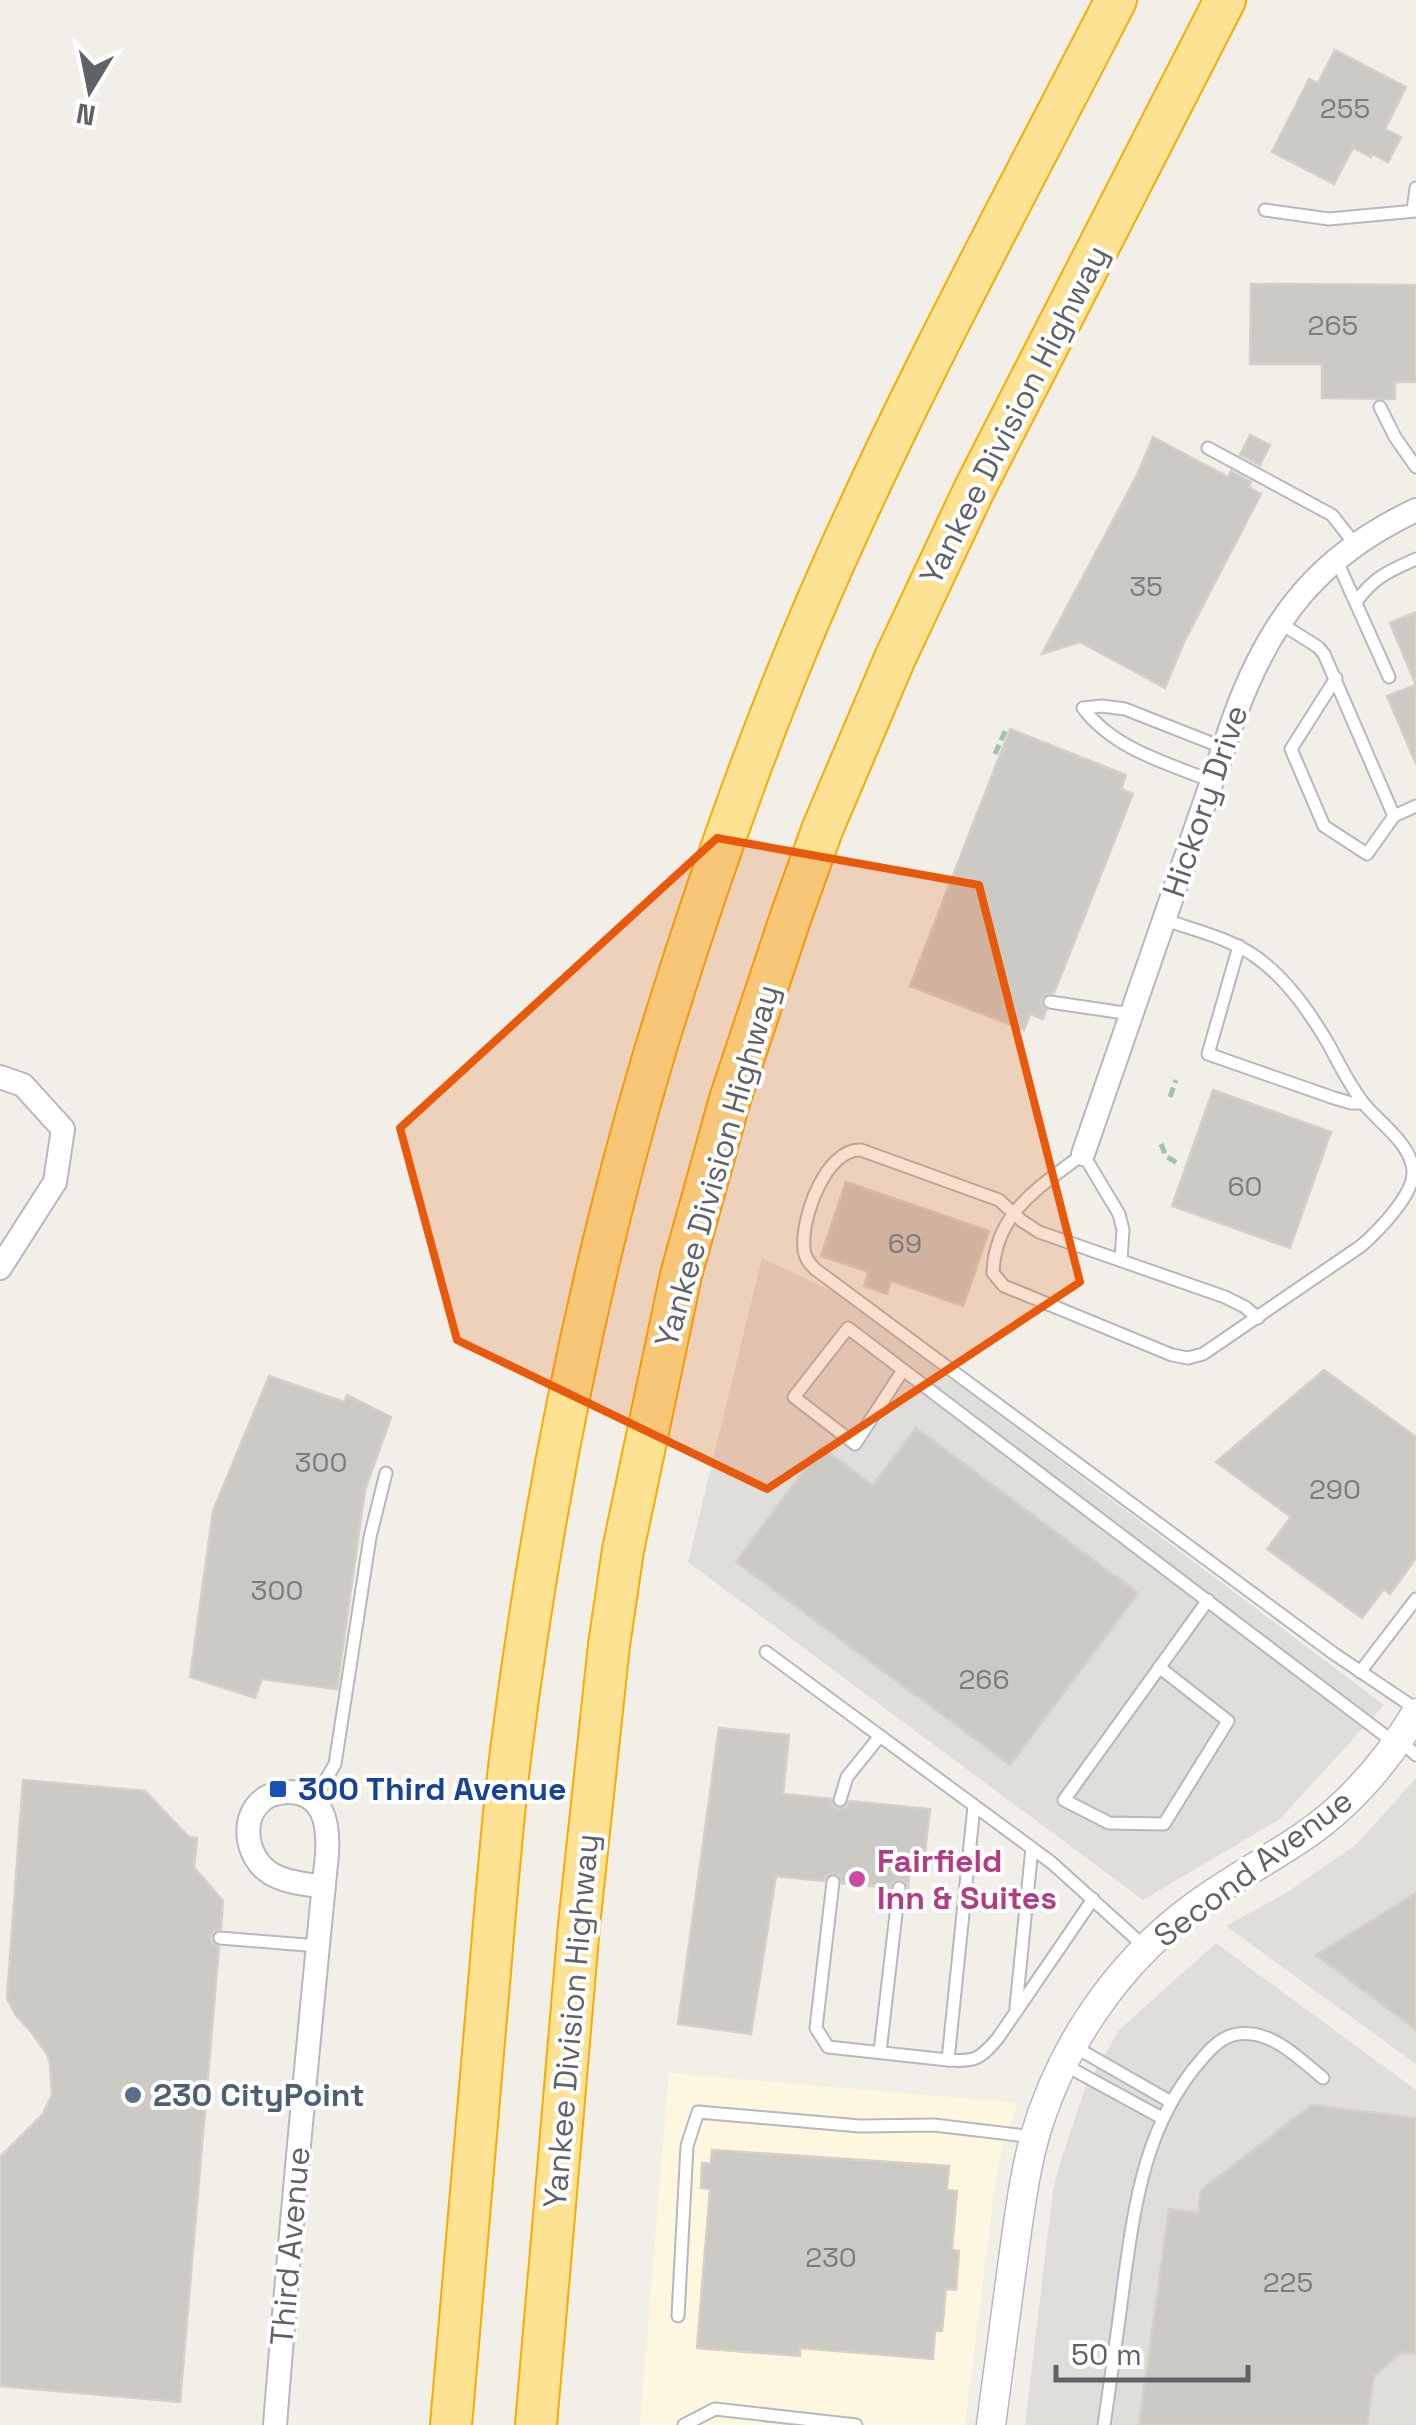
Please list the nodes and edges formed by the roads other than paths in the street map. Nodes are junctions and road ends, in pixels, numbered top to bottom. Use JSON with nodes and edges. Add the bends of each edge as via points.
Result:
{"nodes":[{"id":1,"x":1116,"y":0,"type":"edge"},
{"id":2,"x":1225,"y":0,"type":"edge"},
{"id":3,"x":1416,"y":188,"type":"edge"},
{"id":4,"x":1266,"y":210,"type":"dead end"},
{"id":5,"x":1415,"y":211,"type":"edge"},
{"id":6,"x":1380,"y":407,"type":"dead end"},
{"id":7,"x":1208,"y":448,"type":"dead end"},
{"id":8,"x":1416,"y":467,"type":"edge"},
{"id":9,"x":1416,"y":510,"type":"edge"},
{"id":10,"x":1345,"y":551,"type":"junction"},
{"id":11,"x":1416,"y":559,"type":"edge"},
{"id":12,"x":1356,"y":602,"type":"junction"},
{"id":13,"x":1280,"y":623,"type":"junction"},
{"id":14,"x":1389,"y":677,"type":"dead end"},
{"id":15,"x":1336,"y":678,"type":"junction"},
{"id":16,"x":1224,"y":748,"type":"junction"},
{"id":17,"x":1212,"y":781,"type":"junction"},
{"id":18,"x":1416,"y":806,"type":"edge"},
{"id":19,"x":1394,"y":816,"type":"junction"},
{"id":20,"x":1164,"y":919,"type":"junction"},
{"id":21,"x":1239,"y":946,"type":"junction"},
{"id":22,"x":1050,"y":1002,"type":"dead end"},
{"id":23,"x":1131,"y":1014,"type":"junction"},
{"id":24,"x":0,"y":1078,"type":"edge"},
{"id":25,"x":1363,"y":1102,"type":"junction"},
{"id":26,"x":1083,"y":1154,"type":"junction"},
{"id":27,"x":1012,"y":1212,"type":"junction"},
{"id":28,"x":1121,"y":1260,"type":"junction"},
{"id":29,"x":0,"y":1268,"type":"edge"},
{"id":30,"x":1258,"y":1318,"type":"junction"},
{"id":31,"x":902,"y":1370,"type":"junction"},
{"id":32,"x":386,"y":1473,"type":"dead end"},
{"id":33,"x":1416,"y":1599,"type":"edge"},
{"id":34,"x":1208,"y":1600,"type":"junction"},
{"id":35,"x":766,"y":1652,"type":"dead end"},
{"id":36,"x":1160,"y":1667,"type":"junction"},
{"id":37,"x":1360,"y":1672,"type":"junction"},
{"id":38,"x":1416,"y":1711,"type":"edge"},
{"id":39,"x":880,"y":1736,"type":"junction"},
{"id":40,"x":1404,"y":1746,"type":"edge"},
{"id":41,"x":314,"y":1800,"type":"junction"},
{"id":42,"x":840,"y":1800,"type":"dead end"},
{"id":43,"x":974,"y":1806,"type":"junction"},
{"id":44,"x":1032,"y":1848,"type":"junction"},
{"id":45,"x":832,"y":1882,"type":"dead end"},
{"id":46,"x":324,"y":1887,"type":"junction"},
{"id":47,"x":899,"y":1888,"type":"dead end"},
{"id":48,"x":1093,"y":1899,"type":"junction"},
{"id":49,"x":220,"y":1938,"type":"dead end"},
{"id":50,"x":318,"y":1946,"type":"junction"},
{"id":51,"x":1146,"y":1948,"type":"junction"},
{"id":52,"x":1016,"y":2012,"type":"junction"},
{"id":53,"x":880,"y":2052,"type":"junction"},
{"id":54,"x":1068,"y":2055,"type":"junction"},
{"id":55,"x":948,"y":2060,"type":"junction"},
{"id":56,"x":1323,"y":2078,"type":"dead end"},
{"id":57,"x":1171,"y":2102,"type":"junction"},
{"id":58,"x":1162,"y":2118,"type":"junction"},
{"id":59,"x":1035,"y":2137,"type":"junction"},
{"id":60,"x":678,"y":2316,"type":"dead end"},
{"id":61,"x":275,"y":2425,"type":"edge"},
{"id":62,"x":451,"y":2425,"type":"edge"},
{"id":63,"x":536,"y":2425,"type":"edge"},
{"id":64,"x":684,"y":2425,"type":"edge"},
{"id":65,"x":856,"y":2425,"type":"edge"},
{"id":66,"x":991,"y":2425,"type":"edge"},
{"id":67,"x":1104,"y":2425,"type":"edge"}],
"edges":[{"from":1,"to":62,"type":"highway","via":[[897,430],[810,618],[710,882],[633,1132],[567,1409],[529,1622],[502,1830]]},
{"from":2,"to":63,"type":"highway","name":"Yankee Division Highway","via":[[894,658],[822,830],[725,1116],[668,1331],[609,1645]]},
{"from":3,"to":5,"type":"lane"},
{"from":4,"to":5,"type":"lane","via":[[1329,220]]},
{"from":6,"to":8,"type":"lane"},
{"from":7,"to":10,"type":"lane","via":[[1332,515],[1344,527]]},
{"from":9,"to":10,"type":"street","name":"Hickory Drive"},
{"from":10,"to":12,"type":"lane"},
{"from":10,"to":13,"type":"street","name":"Hickory Drive"},
{"from":11,"to":12,"type":"lane","via":[[1381,575]]},
{"from":12,"to":14,"type":"lane"},
{"from":13,"to":15,"type":"lane","via":[[1318,647]]},
{"from":13,"to":16,"type":"street","name":"Hickory Drive","via":[[1250,676]]},
{"from":15,"to":19,"type":"lane"},
{"from":15,"to":19,"type":"lane","via":[[1291,749],[1324,826],[1366,854]]},
{"from":16,"to":17,"type":"street","name":"Hickory Drive"},
{"from":16,"to":17,"type":"lane","via":[[1125,710],[1084,708],[1125,746]]},
{"from":17,"to":20,"type":"street","name":"Hickory Drive"},
{"from":18,"to":19,"type":"lane"},
{"from":20,"to":21,"type":"lane"},
{"from":20,"to":23,"type":"street","name":"Hickory Drive"},
{"from":21,"to":25,"type":"lane","via":[[1306,1010]]},
{"from":21,"to":25,"type":"lane","via":[[1208,1054],[1344,1102]]},
{"from":22,"to":23,"type":"lane"},
{"from":23,"to":26,"type":"street","name":"Hickory Drive"},
{"from":24,"to":29,"type":"street","via":[[23,1086],[63,1128],[55,1182]]},
{"from":25,"to":30,"type":"lane","via":[[1406,1151],[1414,1171],[1408,1190],[1361,1246]]},
{"from":26,"to":27,"type":"lane"},
{"from":26,"to":28,"type":"lane","via":[[1119,1214]]},
{"from":27,"to":28,"type":"lane","via":[[1039,1232]]},
{"from":27,"to":30,"type":"lane","via":[[993,1266],[1004,1286],[1180,1358],[1203,1354]]},
{"from":27,"to":37,"type":"lane","via":[[990,1196],[853,1149],[832,1164],[814,1196],[804,1250],[815,1268]]},
{"from":28,"to":30,"type":"lane","via":[[1236,1302]]},
{"from":31,"to":31,"type":"lane","via":[[848,1328],[794,1398],[855,1444]]},
{"from":31,"to":34,"type":"lane"},
{"from":32,"to":41,"type":"lane","via":[[336,1764]]},
{"from":33,"to":37,"type":"lane"},
{"from":34,"to":36,"type":"lane"},
{"from":34,"to":40,"type":"lane"},
{"from":35,"to":39,"type":"lane"},
{"from":36,"to":36,"type":"lane","via":[[1064,1800],[1109,1823],[1164,1824],[1228,1721]]},
{"from":37,"to":38,"type":"lane"},
{"from":38,"to":40,"type":"street","name":"Second Avenue"},
{"from":39,"to":42,"type":"lane","via":[[847,1777]]},
{"from":39,"to":43,"type":"lane"},
{"from":40,"to":51,"type":"street","name":"Second Avenue","via":[[1306,1835],[1194,1906]]},
{"from":41,"to":46,"type":"street","name":"Third Avenue","via":[[329,1832]]},
{"from":41,"to":46,"type":"street","via":[[298,1792],[264,1799],[250,1816],[248,1832],[266,1871]]},
{"from":43,"to":44,"type":"lane"},
{"from":43,"to":55,"type":"lane"},
{"from":44,"to":48,"type":"lane"},
{"from":44,"to":52,"type":"lane"},
{"from":45,"to":53,"type":"lane","via":[[816,2028],[828,2047]]},
{"from":46,"to":50,"type":"street","name":"Third Avenue"},
{"from":47,"to":53,"type":"lane"},
{"from":48,"to":51,"type":"lane"},
{"from":48,"to":52,"type":"lane"},
{"from":49,"to":50,"type":"lane"},
{"from":50,"to":61,"type":"street","name":"Third Avenue"},
{"from":51,"to":54,"type":"street","name":"Second Avenue"},
{"from":52,"to":55,"type":"lane","via":[[983,2057]]},
{"from":53,"to":55,"type":"lane"},
{"from":54,"to":57,"type":"lane"},
{"from":54,"to":58,"type":"lane"},
{"from":54,"to":59,"type":"street","name":"Second Avenue"},
{"from":56,"to":57,"type":"lane","via":[[1268,2038],[1234,2034],[1212,2046]]},
{"from":57,"to":58,"type":"lane"},
{"from":58,"to":67,"type":"lane","via":[[1135,2204]]},
{"from":59,"to":60,"type":"lane","via":[[698,2112],[687,2146]]},
{"from":59,"to":66,"type":"street","name":"Second Avenue"},
{"from":64,"to":65,"type":"lane","via":[[715,2409]]}]}
